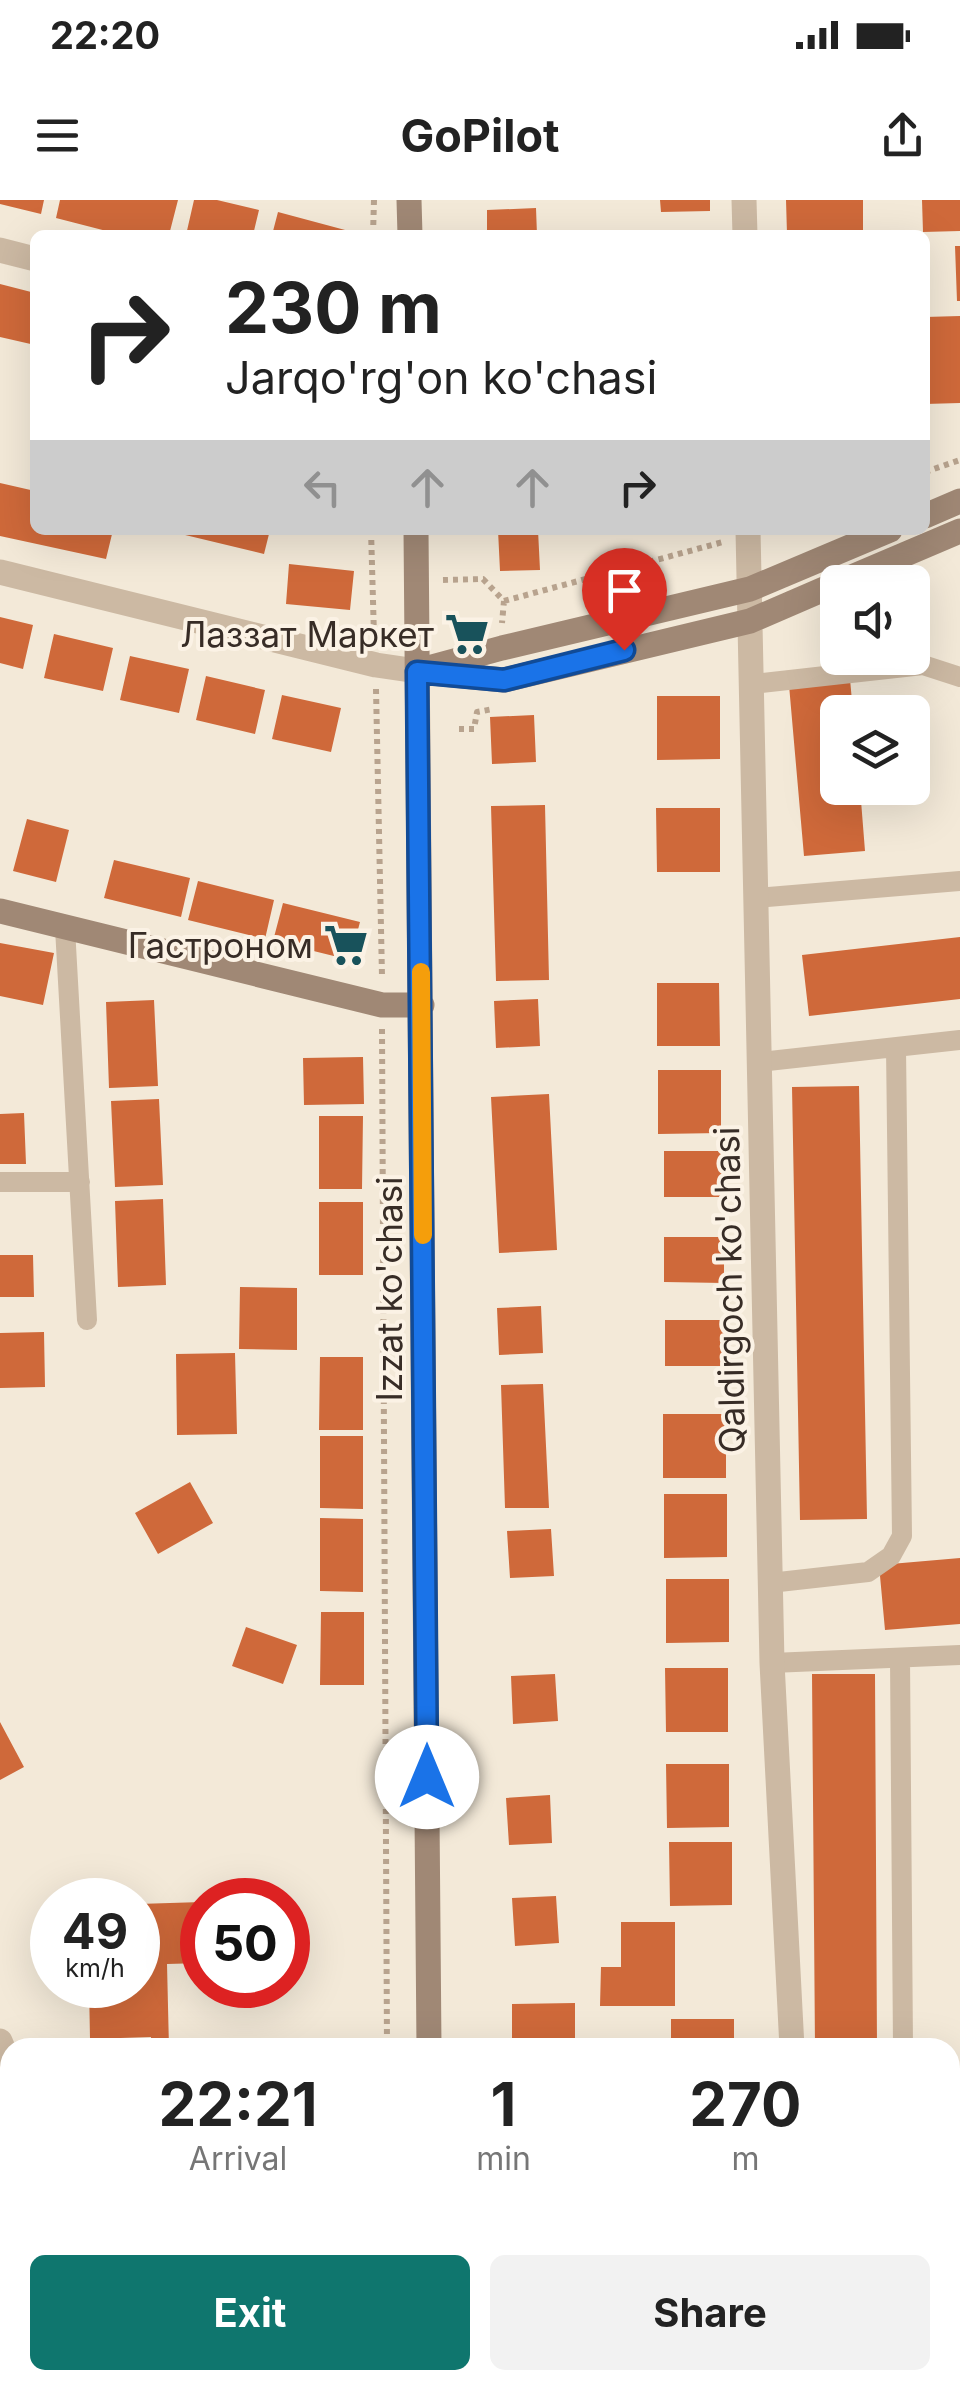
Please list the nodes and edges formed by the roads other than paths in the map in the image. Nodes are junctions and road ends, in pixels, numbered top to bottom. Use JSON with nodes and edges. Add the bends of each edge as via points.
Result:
{"nodes":[{"id":1,"x":409,"y":200,"type":"edge"},
{"id":2,"x":744,"y":200,"type":"edge"},
{"id":3,"x":410,"y":230,"type":"edge"},
{"id":4,"x":744,"y":230,"type":"edge"},
{"id":5,"x":0,"y":250,"type":"edge"},
{"id":6,"x":30,"y":258,"type":"edge"},
{"id":7,"x":960,"y":501,"type":"edge"},
{"id":8,"x":930,"y":514,"type":"edge"},
{"id":9,"x":960,"y":531,"type":"edge"},
{"id":10,"x":416,"y":535,"type":"edge"},
{"id":11,"x":748,"y":535,"type":"edge"},
{"id":12,"x":878,"y":535,"type":"edge"},
{"id":13,"x":881,"y":565,"type":"edge"},
{"id":14,"x":0,"y":572,"type":"edge"},
{"id":15,"x":750,"y":589,"type":"junction"},
{"id":16,"x":820,"y":591,"type":"edge"},
{"id":17,"x":750,"y":620,"type":"junction"},
{"id":18,"x":417,"y":672,"type":"junction"},
{"id":19,"x":960,"y":677,"type":"edge"},
{"id":20,"x":752,"y":684,"type":"junction"},
{"id":21,"x":960,"y":881,"type":"edge"},
{"id":22,"x":756,"y":898,"type":"junction"},
{"id":23,"x":0,"y":912,"type":"edge"},
{"id":24,"x":65,"y":928,"type":"junction"},
{"id":25,"x":422,"y":1006,"type":"junction"},
{"id":26,"x":960,"y":1040,"type":"edge"},
{"id":27,"x":896,"y":1048,"type":"junction"},
{"id":28,"x":760,"y":1062,"type":"junction"},
{"id":29,"x":0,"y":1182,"type":"edge"},
{"id":30,"x":80,"y":1182,"type":"junction"},
{"id":31,"x":87,"y":1320,"type":"dead end"},
{"id":32,"x":770,"y":1583,"type":"junction"},
{"id":33,"x":960,"y":1655,"type":"edge"},
{"id":34,"x":900,"y":1658,"type":"junction"},
{"id":35,"x":772,"y":1663,"type":"junction"},
{"id":36,"x":429,"y":2038,"type":"edge"},
{"id":37,"x":791,"y":2038,"type":"edge"},
{"id":38,"x":904,"y":2038,"type":"edge"}],
"edges":[{"from":1,"to":3,"type":"main road"},
{"from":2,"to":4,"type":"street"},
{"from":5,"to":6,"type":"street"},
{"from":7,"to":8,"type":"main road"},
{"from":9,"to":13,"type":"main road"},
{"from":10,"to":18,"type":"main road","name":"Izzat ko'chasi"},
{"from":11,"to":15,"type":"street","name":"Qaldirgoch ko'chasi"},
{"from":12,"to":15,"type":"main road"},
{"from":14,"to":18,"type":"street"},
{"from":15,"to":17,"type":"street","name":"Qaldirgoch ko'chasi"},
{"from":15,"to":18,"type":"main road"},
{"from":16,"to":17,"type":"main road"},
{"from":17,"to":18,"type":"main road","via":[[504,680]]},
{"from":17,"to":20,"type":"street","name":"Qaldirgoch ko'chasi"},
{"from":18,"to":25,"type":"main road","name":"Izzat ko'chasi"},
{"from":19,"to":20,"type":"lane","via":[[923,665]]},
{"from":20,"to":22,"type":"street","name":"Qaldirgoch ko'chasi"},
{"from":21,"to":22,"type":"lane"},
{"from":22,"to":28,"type":"street","name":"Qaldirgoch ko'chasi"},
{"from":23,"to":24,"type":"main road"},
{"from":24,"to":25,"type":"main road","via":[[382,1005]]},
{"from":24,"to":30,"type":"lane"},
{"from":25,"to":36,"type":"main road","name":"Izzat ko'chasi"},
{"from":26,"to":27,"type":"lane"},
{"from":27,"to":28,"type":"lane"},
{"from":27,"to":32,"type":"lane","via":[[902,1536],[891,1556],[868,1572]]},
{"from":28,"to":32,"type":"street","name":"Qaldirgoch ko'chasi"},
{"from":29,"to":30,"type":"lane"},
{"from":30,"to":31,"type":"lane"},
{"from":32,"to":35,"type":"street","name":"Qaldirgoch ko'chasi"},
{"from":33,"to":34,"type":"lane"},
{"from":34,"to":35,"type":"lane"},
{"from":34,"to":38,"type":"lane"},
{"from":35,"to":37,"type":"street","name":"Qaldirgoch ko'chasi"}]}
